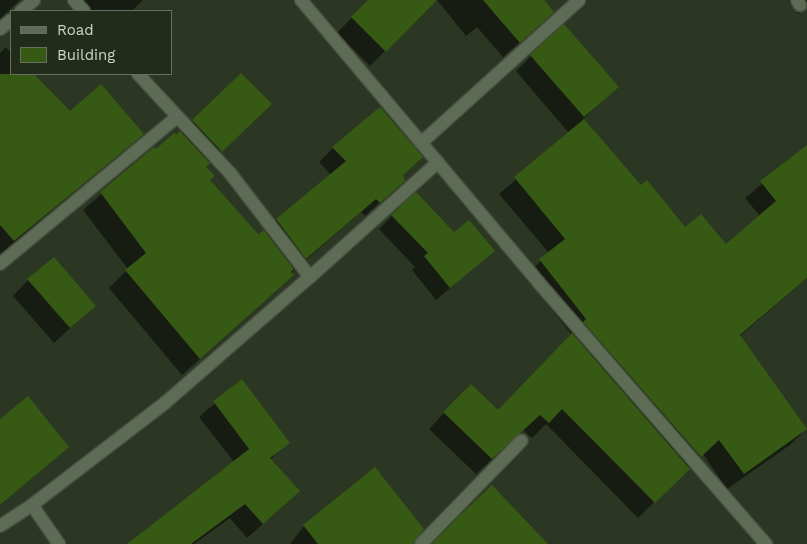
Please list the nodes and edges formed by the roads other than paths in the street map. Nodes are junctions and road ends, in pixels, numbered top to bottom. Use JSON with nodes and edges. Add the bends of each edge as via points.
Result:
{"nodes":[{"id":1,"x":34,"y":0,"type":"edge"},
{"id":2,"x":74,"y":0,"type":"edge"},
{"id":3,"x":301,"y":0,"type":"edge"},
{"id":4,"x":579,"y":0,"type":"edge"},
{"id":5,"x":22,"y":10,"type":"edge"},
{"id":6,"x":83,"y":10,"type":"edge"},
{"id":7,"x":10,"y":21,"type":"edge"},
{"id":8,"x":0,"y":30,"type":"edge"},
{"id":9,"x":139,"y":75,"type":"edge"},
{"id":10,"x":176,"y":118,"type":"junction"},
{"id":11,"x":421,"y":142,"type":"junction"},
{"id":12,"x":438,"y":162,"type":"junction"},
{"id":13,"x":0,"y":264,"type":"edge"},
{"id":14,"x":310,"y":277,"type":"junction"},
{"id":15,"x":521,"y":441,"type":"dead end"},
{"id":16,"x":32,"y":505,"type":"junction"},
{"id":17,"x":0,"y":526,"type":"edge"},
{"id":18,"x":59,"y":544,"type":"edge"},
{"id":19,"x":421,"y":544,"type":"edge"},
{"id":20,"x":766,"y":544,"type":"edge"}],
"edges":[{"from":1,"to":5,"type":"street"},
{"from":2,"to":6,"type":"street"},
{"from":3,"to":11,"type":"street"},
{"from":4,"to":11,"type":"street"},
{"from":7,"to":8,"type":"street"},
{"from":9,"to":10,"type":"street"},
{"from":10,"to":13,"type":"street"},
{"from":10,"to":14,"type":"street","via":[[230,173]]},
{"from":11,"to":12,"type":"street"},
{"from":12,"to":14,"type":"street"},
{"from":12,"to":20,"type":"street"},
{"from":14,"to":16,"type":"street","via":[[166,402]]},
{"from":15,"to":19,"type":"street"},
{"from":16,"to":17,"type":"street"},
{"from":16,"to":18,"type":"street"}]}
